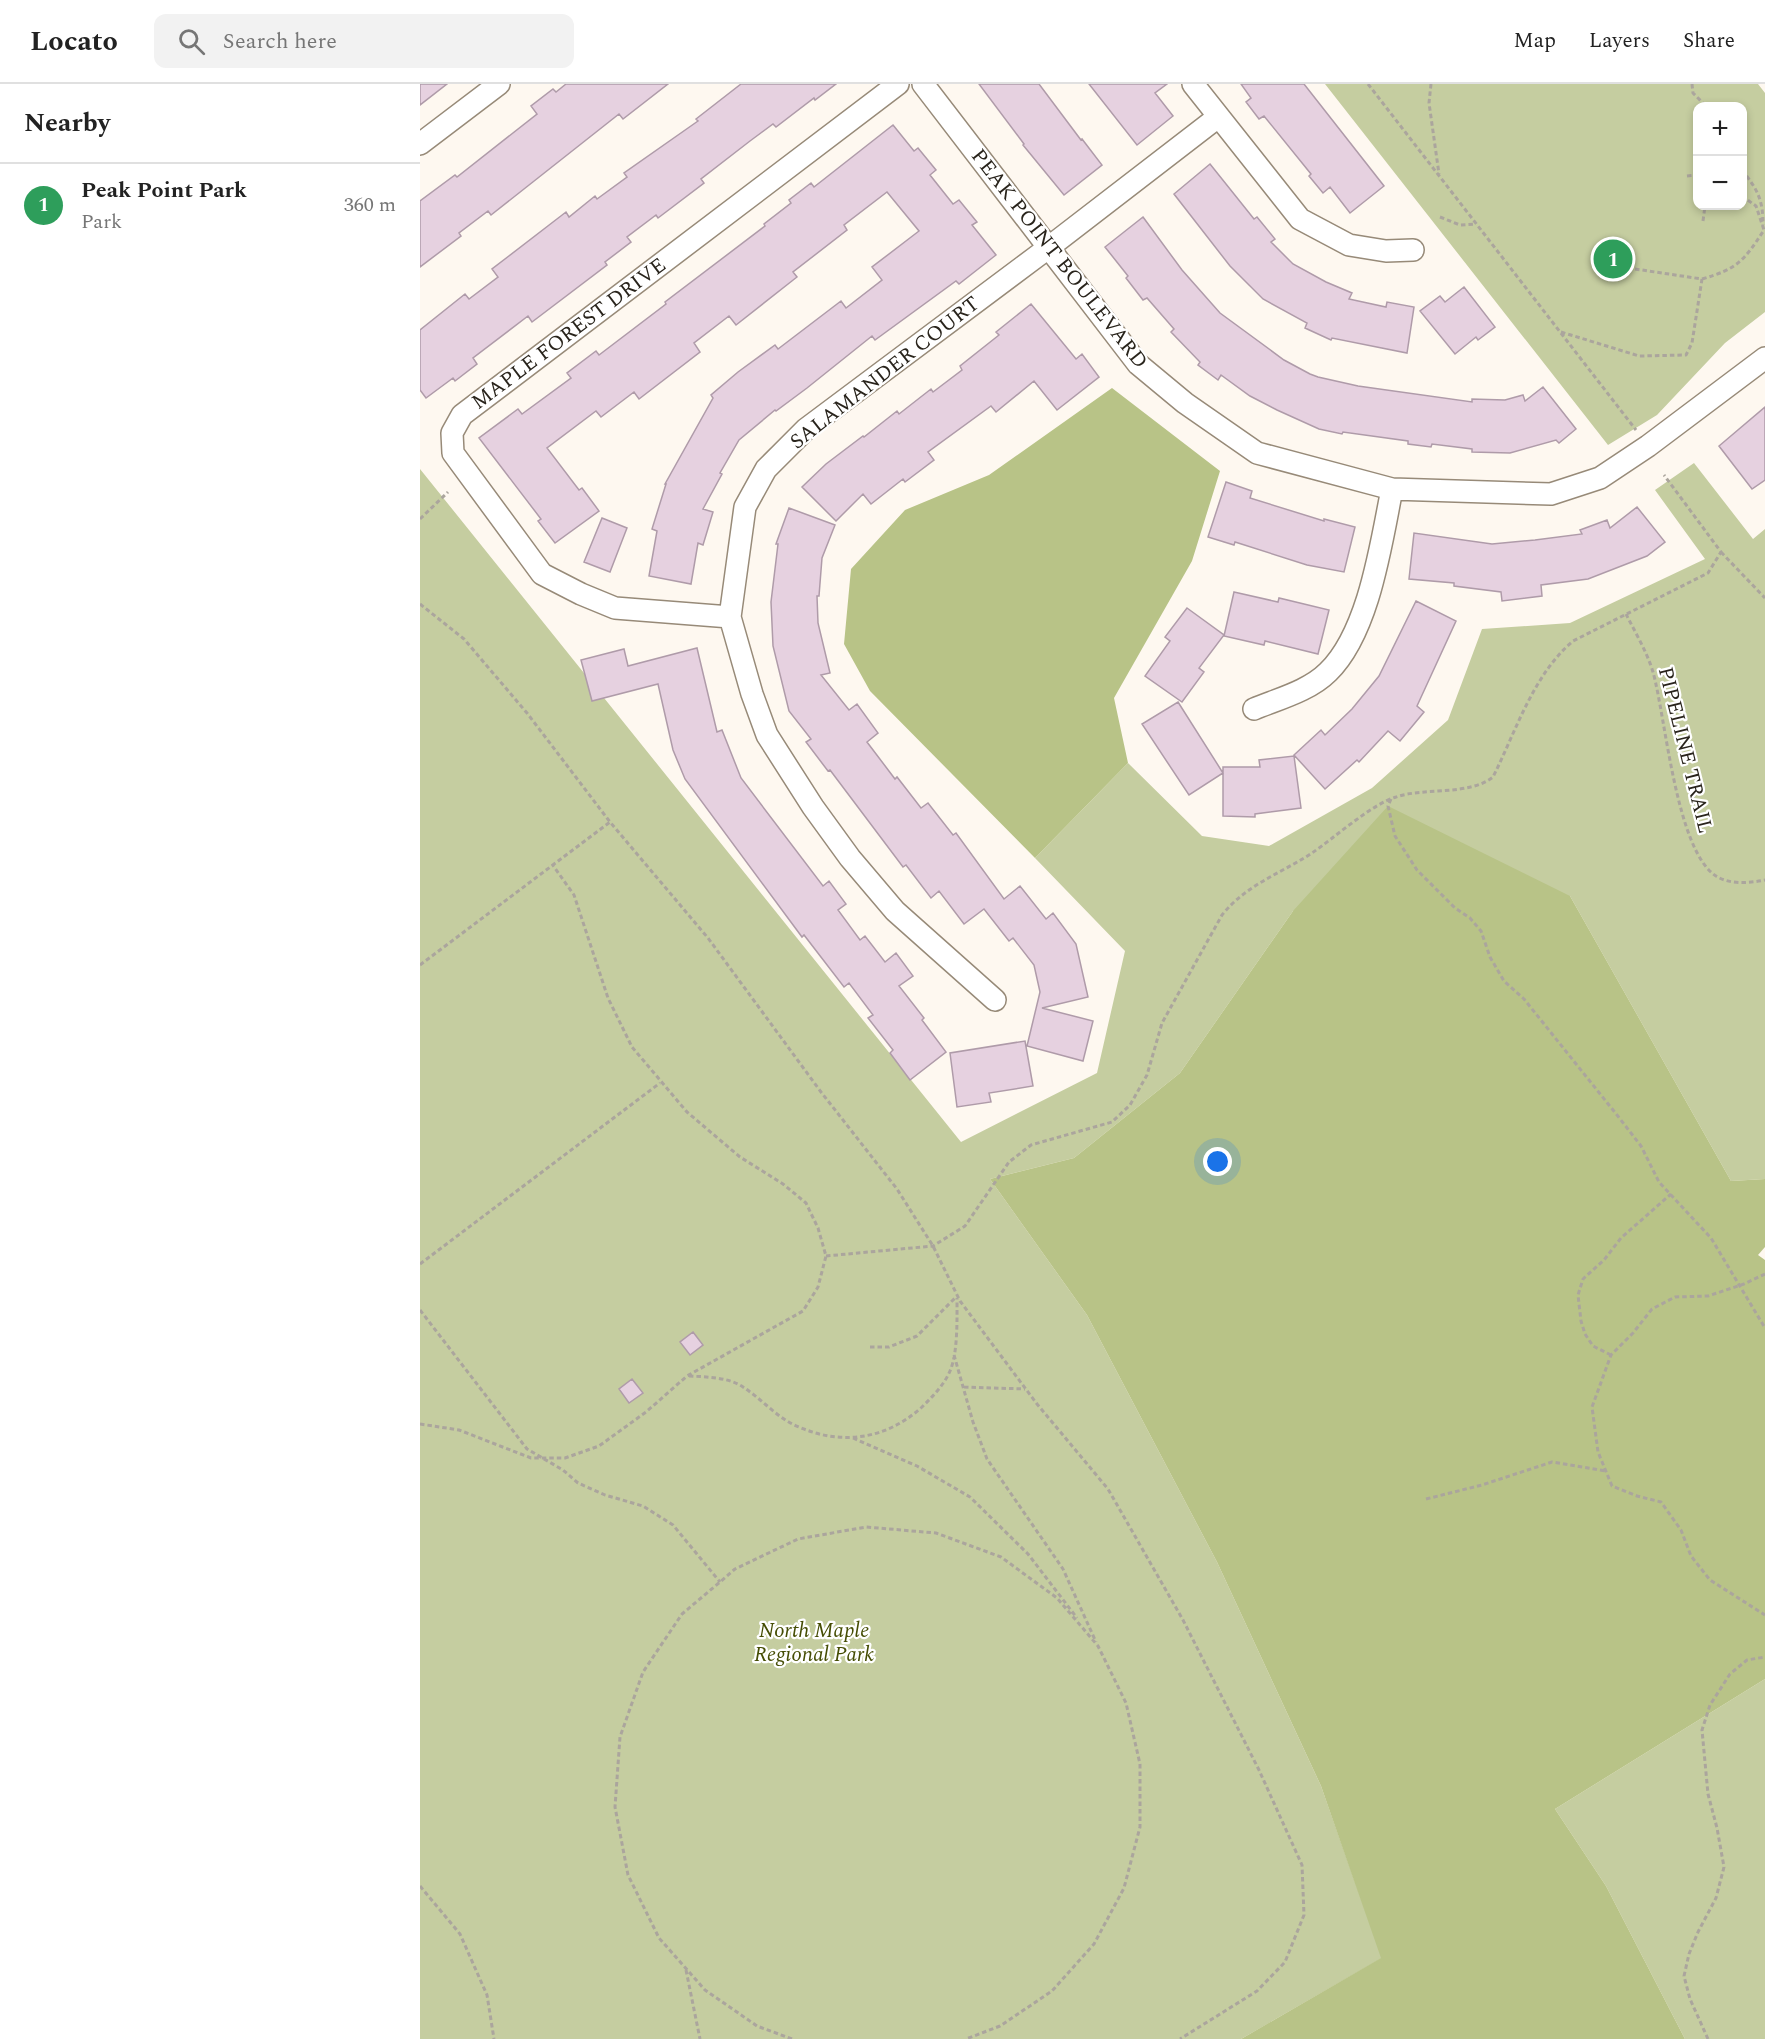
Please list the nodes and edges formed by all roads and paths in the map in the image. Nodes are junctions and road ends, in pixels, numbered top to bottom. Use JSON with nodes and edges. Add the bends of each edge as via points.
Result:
{"nodes":[{"id":1,"x":499,"y":84,"type":"edge"},
{"id":2,"x":898,"y":84,"type":"edge"},
{"id":3,"x":923,"y":84,"type":"edge"},
{"id":4,"x":1193,"y":84,"type":"edge"},
{"id":5,"x":1368,"y":84,"type":"edge"},
{"id":6,"x":1431,"y":84,"type":"edge"},
{"id":7,"x":1692,"y":84,"type":"edge"},
{"id":8,"x":1702,"y":102,"type":"edge"},
{"id":9,"x":1218,"y":117,"type":"junction"},
{"id":10,"x":420,"y":144,"type":"edge"},
{"id":11,"x":1693,"y":175,"type":"edge"},
{"id":12,"x":1687,"y":176,"type":"dead end"},
{"id":13,"x":1747,"y":176,"type":"edge"},
{"id":14,"x":1440,"y":177,"type":"junction"},
{"id":15,"x":1747,"y":199,"type":"edge"},
{"id":16,"x":1704,"y":210,"type":"edge"},
{"id":17,"x":1440,"y":217,"type":"dead end"},
{"id":18,"x":1703,"y":221,"type":"dead end"},
{"id":19,"x":1476,"y":224,"type":"junction"},
{"id":20,"x":1764,"y":230,"type":"edge"},
{"id":21,"x":1048,"y":248,"type":"junction"},
{"id":22,"x":1413,"y":250,"type":"dead end"},
{"id":23,"x":1614,"y":266,"type":"dead end"},
{"id":24,"x":1702,"y":279,"type":"junction"},
{"id":25,"x":1559,"y":331,"type":"junction"},
{"id":26,"x":1765,"y":358,"type":"edge"},
{"id":27,"x":1636,"y":430,"type":"dead end"},
{"id":28,"x":1664,"y":475,"type":"dead end"},
{"id":29,"x":1392,"y":489,"type":"junction"},
{"id":30,"x":448,"y":492,"type":"dead end"},
{"id":31,"x":420,"y":519,"type":"edge"},
{"id":32,"x":1720,"y":552,"type":"junction"},
{"id":33,"x":1765,"y":598,"type":"edge"},
{"id":34,"x":420,"y":604,"type":"edge"},
{"id":35,"x":1626,"y":614,"type":"junction"},
{"id":36,"x":730,"y":616,"type":"junction"},
{"id":37,"x":1254,"y":709,"type":"dead end"},
{"id":38,"x":1392,"y":798,"type":"junction"},
{"id":39,"x":610,"y":822,"type":"junction"},
{"id":40,"x":552,"y":864,"type":"junction"},
{"id":41,"x":1765,"y":880,"type":"edge"},
{"id":42,"x":420,"y":965,"type":"edge"},
{"id":43,"x":995,"y":1000,"type":"dead end"},
{"id":44,"x":660,"y":1083,"type":"junction"},
{"id":45,"x":1671,"y":1194,"type":"junction"},
{"id":46,"x":933,"y":1246,"type":"junction"},
{"id":47,"x":826,"y":1256,"type":"junction"},
{"id":48,"x":420,"y":1264,"type":"edge"},
{"id":49,"x":1765,"y":1274,"type":"edge"},
{"id":50,"x":1740,"y":1285,"type":"junction"},
{"id":51,"x":957,"y":1296,"type":"junction"},
{"id":52,"x":420,"y":1310,"type":"edge"},
{"id":53,"x":1765,"y":1328,"type":"edge"},
{"id":54,"x":870,"y":1347,"type":"dead end"},
{"id":55,"x":954,"y":1353,"type":"junction"},
{"id":56,"x":1611,"y":1355,"type":"junction"},
{"id":57,"x":687,"y":1376,"type":"junction"},
{"id":58,"x":964,"y":1387,"type":"junction"},
{"id":59,"x":1026,"y":1389,"type":"junction"},
{"id":60,"x":420,"y":1424,"type":"edge"},
{"id":61,"x":852,"y":1438,"type":"junction"},
{"id":62,"x":543,"y":1458,"type":"junction"},
{"id":63,"x":1606,"y":1471,"type":"junction"},
{"id":64,"x":1426,"y":1499,"type":"dead end"},
{"id":65,"x":720,"y":1582,"type":"junction"},
{"id":66,"x":1765,"y":1615,"type":"edge"},
{"id":67,"x":1098,"y":1646,"type":"junction"},
{"id":68,"x":1765,"y":1657,"type":"edge"},
{"id":69,"x":420,"y":1886,"type":"edge"},
{"id":70,"x":686,"y":1968,"type":"junction"},
{"id":71,"x":494,"y":2039,"type":"edge"},
{"id":72,"x":700,"y":2039,"type":"edge"},
{"id":73,"x":792,"y":2039,"type":"edge"},
{"id":74,"x":966,"y":2039,"type":"edge"},
{"id":75,"x":1180,"y":2039,"type":"edge"},
{"id":76,"x":1708,"y":2039,"type":"edge"}],
"edges":[{"from":1,"to":10,"type":"street"},
{"from":2,"to":36,"type":"street","name":"MAPLE FOREST DRIVE","via":[[462,415],[452,433],[453,453],[542,574],[615,608]]},
{"from":3,"to":21,"type":"street","name":"PEAK POINT BOULEVARD"},
{"from":4,"to":9,"type":"street"},
{"from":5,"to":14,"type":"path"},
{"from":6,"to":14,"type":"path","via":[[1429,103]]},
{"from":7,"to":8,"type":"path","via":[[1693,93]]},
{"from":9,"to":21,"type":"street","name":"SALAMANDER COURT"},
{"from":9,"to":22,"type":"street","via":[[1300,219],[1349,246]]},
{"from":11,"to":12,"type":"path"},
{"from":13,"to":20,"type":"path","via":[[1763,206]]},
{"from":14,"to":19,"type":"path"},
{"from":15,"to":20,"type":"path","via":[[1756,206]]},
{"from":16,"to":18,"type":"path"},
{"from":17,"to":19,"type":"path","via":[[1460,225]]},
{"from":19,"to":25,"type":"path"},
{"from":20,"to":24,"type":"path","via":[[1749,252],[1728,271]]},
{"from":21,"to":29,"type":"street","name":"PEAK POINT BOULEVARD","via":[[1138,364],[1185,403],[1257,453]]},
{"from":21,"to":36,"type":"street","name":"SALAMANDER COURT","via":[[806,429],[766,469],[745,507]]},
{"from":23,"to":24,"type":"path"},
{"from":24,"to":25,"type":"path","via":[[1692,343],[1686,355],[1639,356]]},
{"from":25,"to":27,"type":"path"},
{"from":26,"to":29,"type":"street","name":"PEAK POINT BOULEVARD","via":[[1600,478],[1551,494]]},
{"from":28,"to":32,"type":"path"},
{"from":29,"to":37,"type":"street","via":[[1374,579],[1352,641],[1328,673],[1307,687]]},
{"from":30,"to":31,"type":"path"},
{"from":32,"to":33,"type":"path"},
{"from":32,"to":35,"type":"path","via":[[1708,573]]},
{"from":34,"to":39,"type":"path","via":[[464,639],[527,713]]},
{"from":35,"to":38,"type":"path","via":[[1573,641],[1559,653],[1539,681],[1493,777],[1486,783]]},
{"from":35,"to":41,"type":"path","name":"PIPELINE TRAIL","via":[[1653,671],[1674,779],[1693,848],[1715,875],[1733,882]]},
{"from":36,"to":43,"type":"street","name":"SALAMANDER COURT","via":[[767,735],[813,807],[895,911]]},
{"from":38,"to":45,"type":"path","via":[[1388,806],[1395,837],[1417,870],[1481,931],[1504,981],[1524,999],[1641,1146],[1659,1182]]},
{"from":38,"to":46,"type":"path","via":[[1231,903],[1162,1023],[1147,1075],[1130,1106],[1112,1122],[1031,1145],[1009,1162],[965,1226]]},
{"from":39,"to":40,"type":"path"},
{"from":39,"to":46,"type":"path","via":[[708,938],[897,1189]]},
{"from":40,"to":42,"type":"path"},
{"from":40,"to":44,"type":"path","via":[[574,896],[617,1017],[632,1047]]},
{"from":44,"to":47,"type":"path","via":[[740,1157],[806,1203]]},
{"from":44,"to":48,"type":"path"},
{"from":45,"to":50,"type":"path","via":[[1711,1238]]},
{"from":45,"to":56,"type":"path","via":[[1621,1238],[1583,1280],[1578,1295],[1585,1334],[1593,1346]]},
{"from":46,"to":47,"type":"path"},
{"from":46,"to":51,"type":"path"},
{"from":47,"to":57,"type":"path","via":[[818,1287],[803,1311]]},
{"from":49,"to":50,"type":"path"},
{"from":50,"to":53,"type":"path"},
{"from":50,"to":56,"type":"path","via":[[1708,1296],[1675,1297],[1652,1309]]},
{"from":51,"to":54,"type":"path","via":[[917,1336],[889,1347]]},
{"from":51,"to":55,"type":"path"},
{"from":51,"to":59,"type":"path"},
{"from":52,"to":62,"type":"path","via":[[527,1449]]},
{"from":55,"to":58,"type":"path"},
{"from":55,"to":61,"type":"path","via":[[951,1370],[935,1395],[914,1414],[878,1434]]},
{"from":56,"to":63,"type":"path","via":[[1592,1407],[1598,1452]]},
{"from":57,"to":61,"type":"path","via":[[741,1385],[797,1427],[836,1438]]},
{"from":57,"to":62,"type":"path","via":[[599,1446],[565,1458]]},
{"from":58,"to":59,"type":"path"},
{"from":58,"to":67,"type":"path","via":[[987,1459],[1063,1569]]},
{"from":59,"to":75,"type":"path","via":[[1108,1489],[1183,1620],[1302,1865],[1304,1915],[1285,1962],[1257,1991]]},
{"from":60,"to":62,"type":"path","via":[[459,1430],[531,1458]]},
{"from":61,"to":67,"type":"path","via":[[917,1466],[970,1497],[1028,1554]]},
{"from":62,"to":65,"type":"path","via":[[578,1483],[643,1506],[673,1525]]},
{"from":63,"to":64,"type":"path","via":[[1552,1462]]},
{"from":63,"to":66,"type":"path","via":[[1612,1486],[1661,1502],[1681,1530],[1691,1556],[1710,1580]]},
{"from":65,"to":67,"type":"path","via":[[735,1569],[798,1539],[866,1527],[936,1533],[1001,1557],[1058,1598]]},
{"from":65,"to":70,"type":"path","via":[[682,1614],[643,1672],[620,1737],[615,1807],[628,1875],[659,1938]]},
{"from":67,"to":74,"type":"path","via":[[1126,1703],[1140,1764],[1140,1827],[1124,1888],[1094,1944],[1052,1991],[1000,2026]]},
{"from":68,"to":76,"type":"path","via":[[1747,1660],[1730,1674],[1710,1705],[1702,1730],[1708,1794],[1724,1867],[1716,1898],[1698,1932],[1684,1976]]},
{"from":69,"to":71,"type":"path","via":[[460,1934],[487,1995]]},
{"from":70,"to":72,"type":"path"},
{"from":70,"to":73,"type":"path","via":[[705,1990],[757,2026]]}]}
